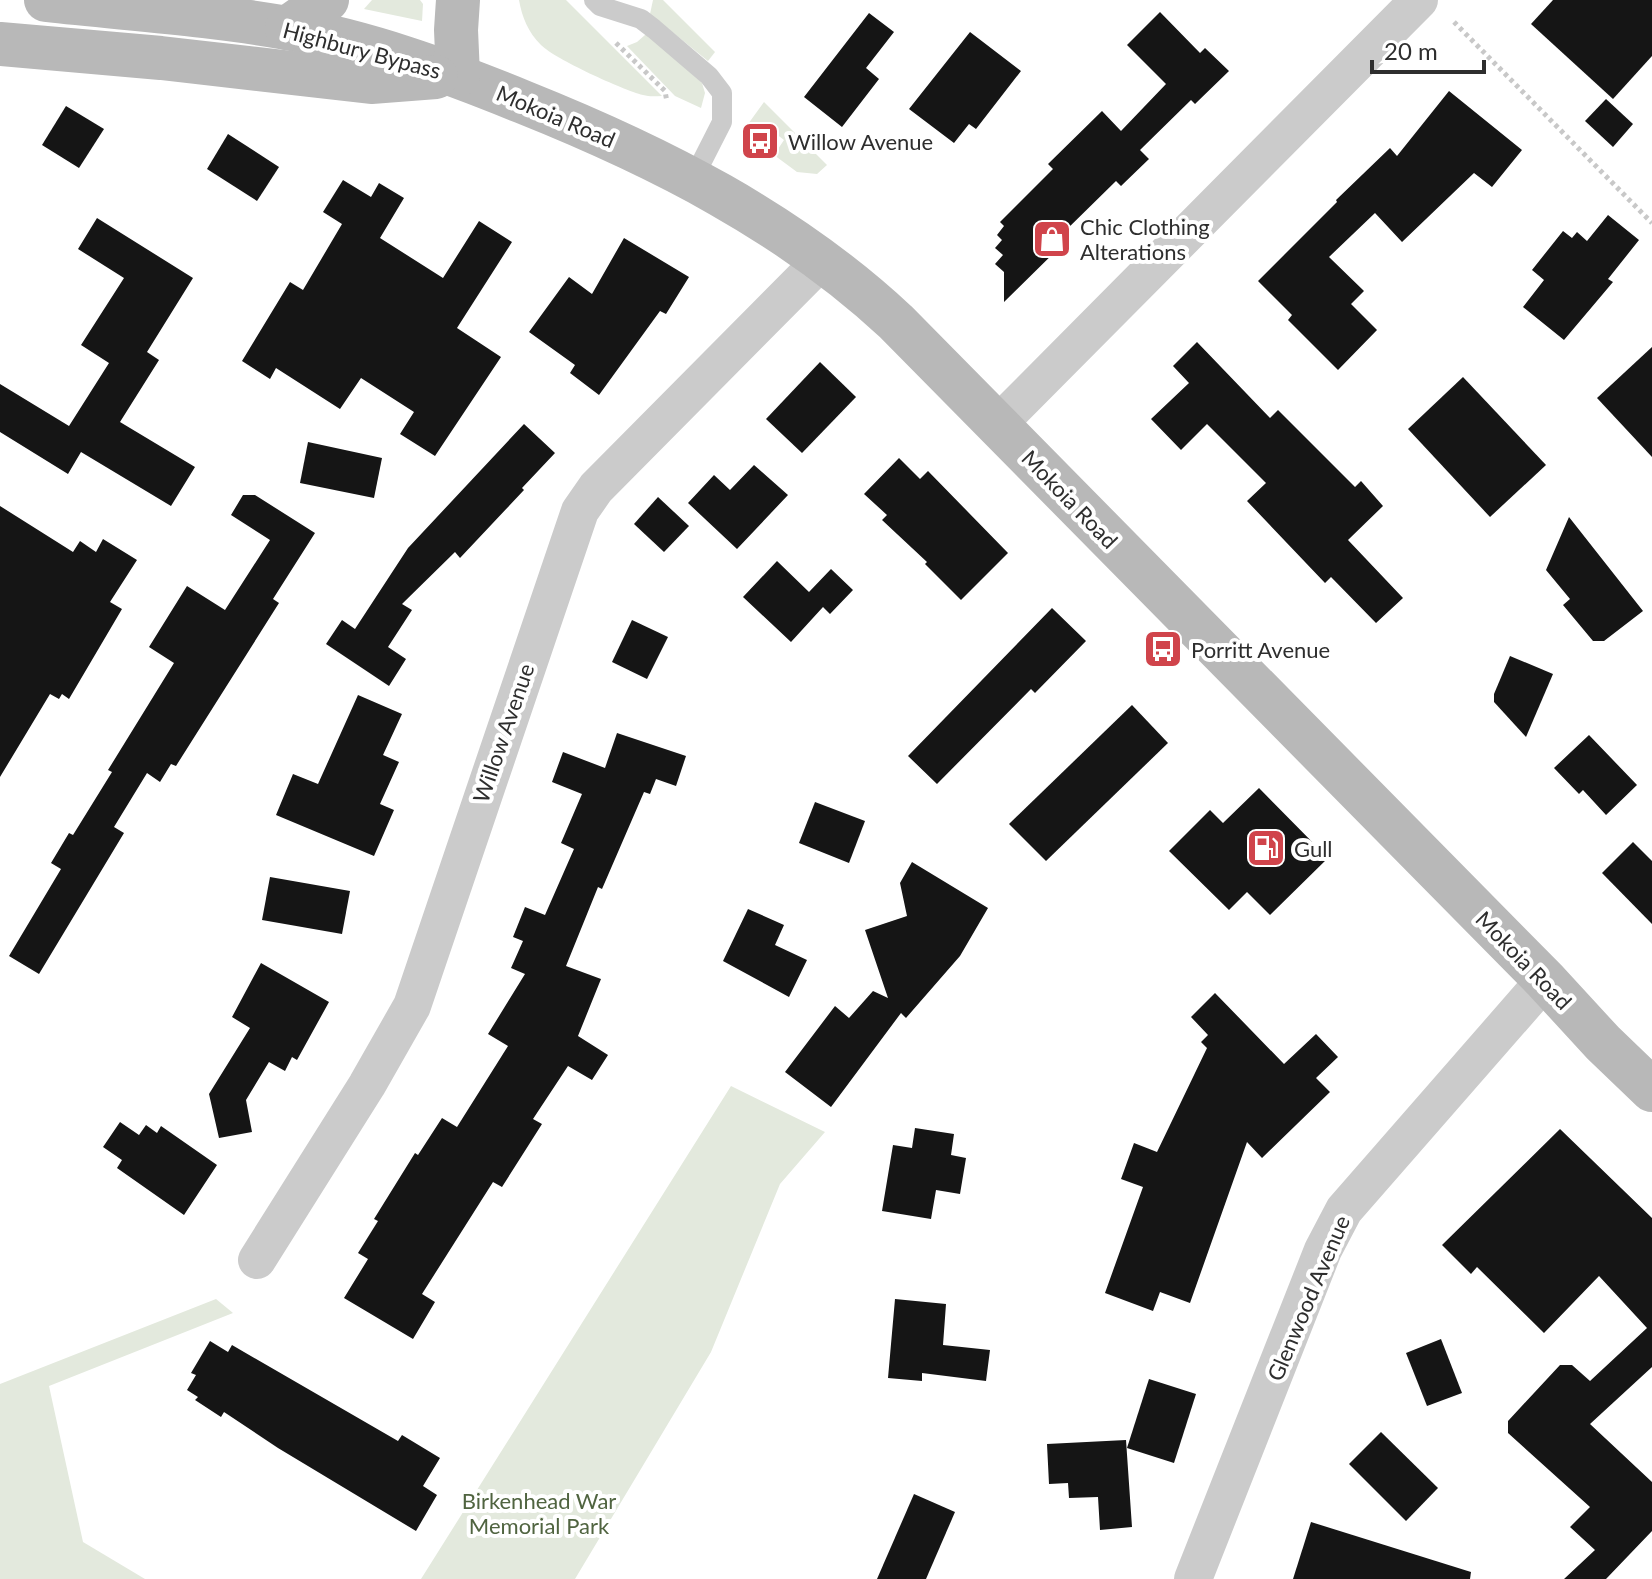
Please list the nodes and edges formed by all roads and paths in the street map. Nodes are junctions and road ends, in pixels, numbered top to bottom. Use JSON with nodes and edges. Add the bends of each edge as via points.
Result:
{"nodes":[{"id":1,"x":46,"y":0,"type":"edge"},
{"id":2,"x":327,"y":0,"type":"edge"},
{"id":3,"x":458,"y":0,"type":"edge"},
{"id":4,"x":594,"y":0,"type":"edge"},
{"id":5,"x":1419,"y":0,"type":"edge"},
{"id":6,"x":1454,"y":22,"type":"dead end"},
{"id":7,"x":287,"y":28,"type":"junction"},
{"id":8,"x":614,"y":41,"type":"dead end"},
{"id":9,"x":0,"y":44,"type":"edge"},
{"id":10,"x":458,"y":75,"type":"junction"},
{"id":11,"x":667,"y":102,"type":"dead end"},
{"id":12,"x":693,"y":179,"type":"junction"},
{"id":13,"x":1652,"y":223,"type":"edge"},
{"id":14,"x":823,"y":259,"type":"junction"},
{"id":15,"x":997,"y":425,"type":"junction"},
{"id":16,"x":1545,"y":980,"type":"junction"},
{"id":17,"x":1652,"y":1090,"type":"edge"},
{"id":18,"x":257,"y":1260,"type":"dead end"},
{"id":19,"x":1193,"y":1579,"type":"edge"}],
"edges":[{"from":1,"to":7,"type":"main road","name":"Highbury Bypass"},
{"from":2,"to":7,"type":"main road"},
{"from":3,"to":10,"type":"main road"},
{"from":4,"to":12,"type":"lane","via":[[641,19],[722,93],[722,122]]},
{"from":5,"to":15,"type":"street"},
{"from":6,"to":13,"type":"path"},
{"from":7,"to":10,"type":"main road","name":"Highbury Bypass"},
{"from":8,"to":11,"type":"path","via":[[665,91]]},
{"from":9,"to":10,"type":"main road","name":"Highbury Bypass","via":[[371,82]]},
{"from":10,"to":12,"type":"main road","name":"Mokoia Road","via":[[582,125]]},
{"from":12,"to":14,"type":"main road","name":"Mokoia Road"},
{"from":14,"to":15,"type":"main road","name":"Mokoia Road","via":[[896,322]]},
{"from":14,"to":18,"type":"street","name":"Willow Avenue","via":[[596,488],[580,511],[412,1006]]},
{"from":15,"to":16,"type":"main road","name":"Mokoia Road"},
{"from":16,"to":17,"type":"main road","name":"Mokoia Road"},
{"from":16,"to":19,"type":"street","name":"Glenwood Avenue","via":[[1344,1210],[1323,1250]]}]}
